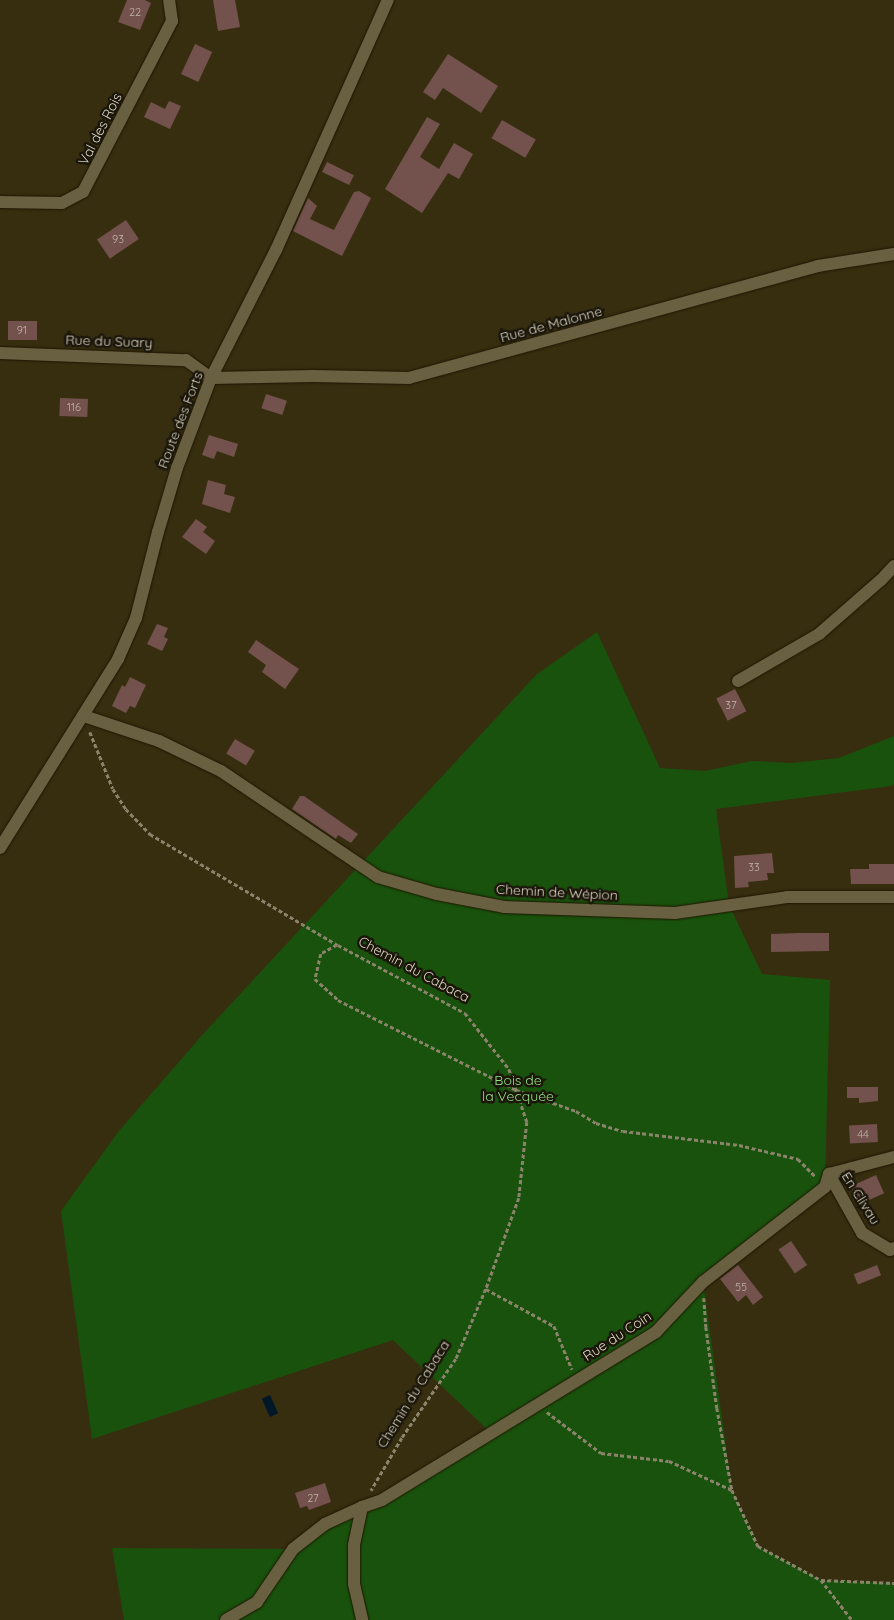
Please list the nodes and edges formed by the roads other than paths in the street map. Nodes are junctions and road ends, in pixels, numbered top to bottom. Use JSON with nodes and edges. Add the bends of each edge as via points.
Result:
{"nodes":[{"id":1,"x":169,"y":0,"type":"edge"},
{"id":2,"x":388,"y":0,"type":"edge"},
{"id":3,"x":0,"y":202,"type":"edge"},
{"id":4,"x":894,"y":254,"type":"edge"},
{"id":5,"x":0,"y":353,"type":"edge"},
{"id":6,"x":211,"y":378,"type":"junction"},
{"id":7,"x":894,"y":566,"type":"edge"},
{"id":8,"x":738,"y":681,"type":"dead end"},
{"id":9,"x":84,"y":716,"type":"junction"},
{"id":10,"x":0,"y":848,"type":"edge"},
{"id":11,"x":894,"y":897,"type":"edge"},
{"id":12,"x":894,"y":1157,"type":"edge"},
{"id":13,"x":829,"y":1174,"type":"junction"},
{"id":14,"x":894,"y":1248,"type":"edge"},
{"id":15,"x":362,"y":1506,"type":"junction"},
{"id":16,"x":226,"y":1620,"type":"edge"},
{"id":17,"x":362,"y":1620,"type":"edge"}],
"edges":[{"from":1,"to":3,"type":"street","name":"Val des Rois","via":[[172,21],[83,192],[62,203]]},
{"from":2,"to":6,"type":"street","name":"Route des Forts","via":[[276,250]]},
{"from":4,"to":6,"type":"street","name":"Rue de Malonne","via":[[818,266],[409,378]]},
{"from":5,"to":6,"type":"street","name":"Rue du Suary","via":[[186,360]]},
{"from":6,"to":9,"type":"street","name":"Route des Forts","via":[[174,477],[136,618],[118,659]]},
{"from":7,"to":8,"type":"street","via":[[819,634]]},
{"from":9,"to":10,"type":"street","name":"Route des Forts"},
{"from":9,"to":11,"type":"street","name":"Chemin de Wépion","via":[[159,742],[221,771],[378,877],[438,894],[504,906],[675,914],[787,897]]},
{"from":12,"to":13,"type":"street"},
{"from":13,"to":14,"type":"street","name":"En Clivau","via":[[862,1233],[890,1250]]},
{"from":13,"to":15,"type":"street","name":"Rue du Coin","via":[[825,1188],[703,1282],[656,1332],[382,1500]]},
{"from":15,"to":16,"type":"street","name":"Rue du Coin","via":[[324,1524],[293,1549],[257,1602]]},
{"from":15,"to":17,"type":"street","via":[[354,1545],[354,1584]]}]}
